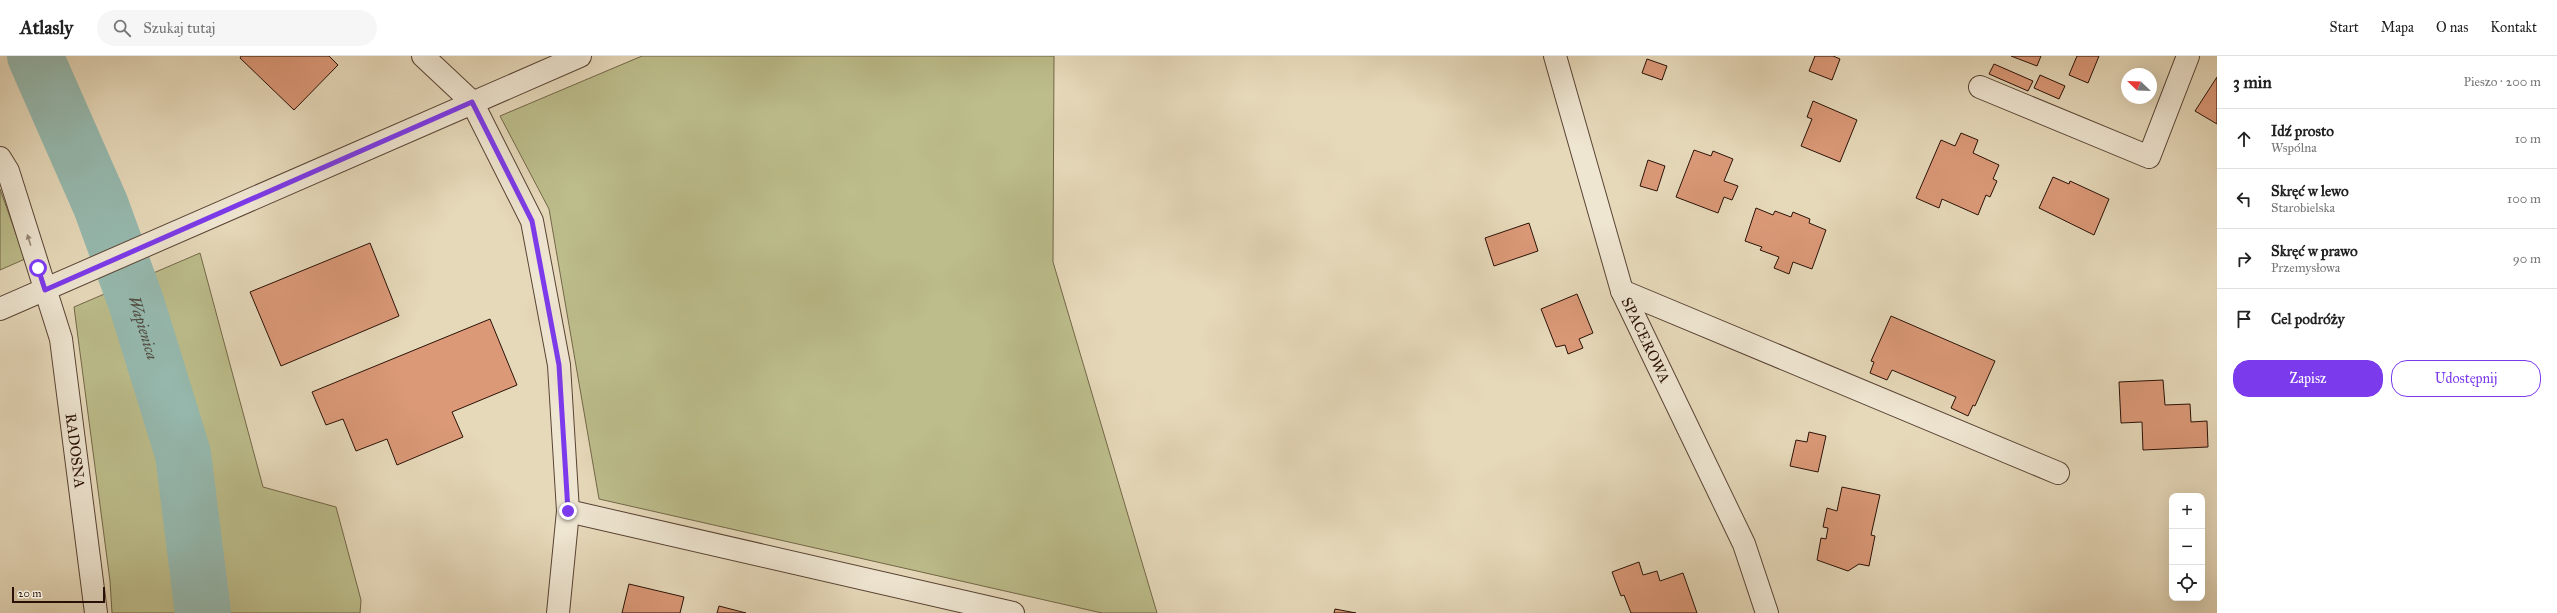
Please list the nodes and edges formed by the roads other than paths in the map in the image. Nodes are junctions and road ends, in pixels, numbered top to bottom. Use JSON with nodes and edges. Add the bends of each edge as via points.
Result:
{"nodes":[{"id":1,"x":423,"y":56,"type":"edge"},
{"id":2,"x":580,"y":56,"type":"edge"},
{"id":3,"x":1556,"y":56,"type":"edge"},
{"id":4,"x":2188,"y":56,"type":"edge"},
{"id":5,"x":1980,"y":87,"type":"dead end"},
{"id":6,"x":472,"y":102,"type":"junction"},
{"id":7,"x":0,"y":158,"type":"edge"},
{"id":8,"x":45,"y":290,"type":"junction"},
{"id":9,"x":1622,"y":291,"type":"junction"},
{"id":10,"x":0,"y":309,"type":"edge"},
{"id":11,"x":2058,"y":473,"type":"dead end"},
{"id":12,"x":568,"y":511,"type":"junction"},
{"id":13,"x":96,"y":613,"type":"edge"},
{"id":14,"x":558,"y":613,"type":"edge"},
{"id":15,"x":1013,"y":613,"type":"edge"},
{"id":16,"x":1767,"y":613,"type":"edge"}],
"edges":[{"from":1,"to":6,"type":"street"},
{"from":2,"to":6,"type":"street"},
{"from":3,"to":9,"type":"street","name":"SPACEROWA"},
{"from":4,"to":5,"type":"street","via":[[2150,158]]},
{"from":6,"to":8,"type":"street"},
{"from":6,"to":12,"type":"street","via":[[532,221],[559,365]]},
{"from":8,"to":7,"type":"street","name":"RADOSNA","one_way":true,"via":[[8,171]]},
{"from":8,"to":10,"type":"street"},
{"from":8,"to":13,"type":"street","name":"RADOSNA","via":[[61,339]]},
{"from":9,"to":11,"type":"street"},
{"from":9,"to":16,"type":"street","name":"SPACEROWA","via":[[1744,544]]},
{"from":12,"to":14,"type":"street"},
{"from":12,"to":15,"type":"street"}]}
